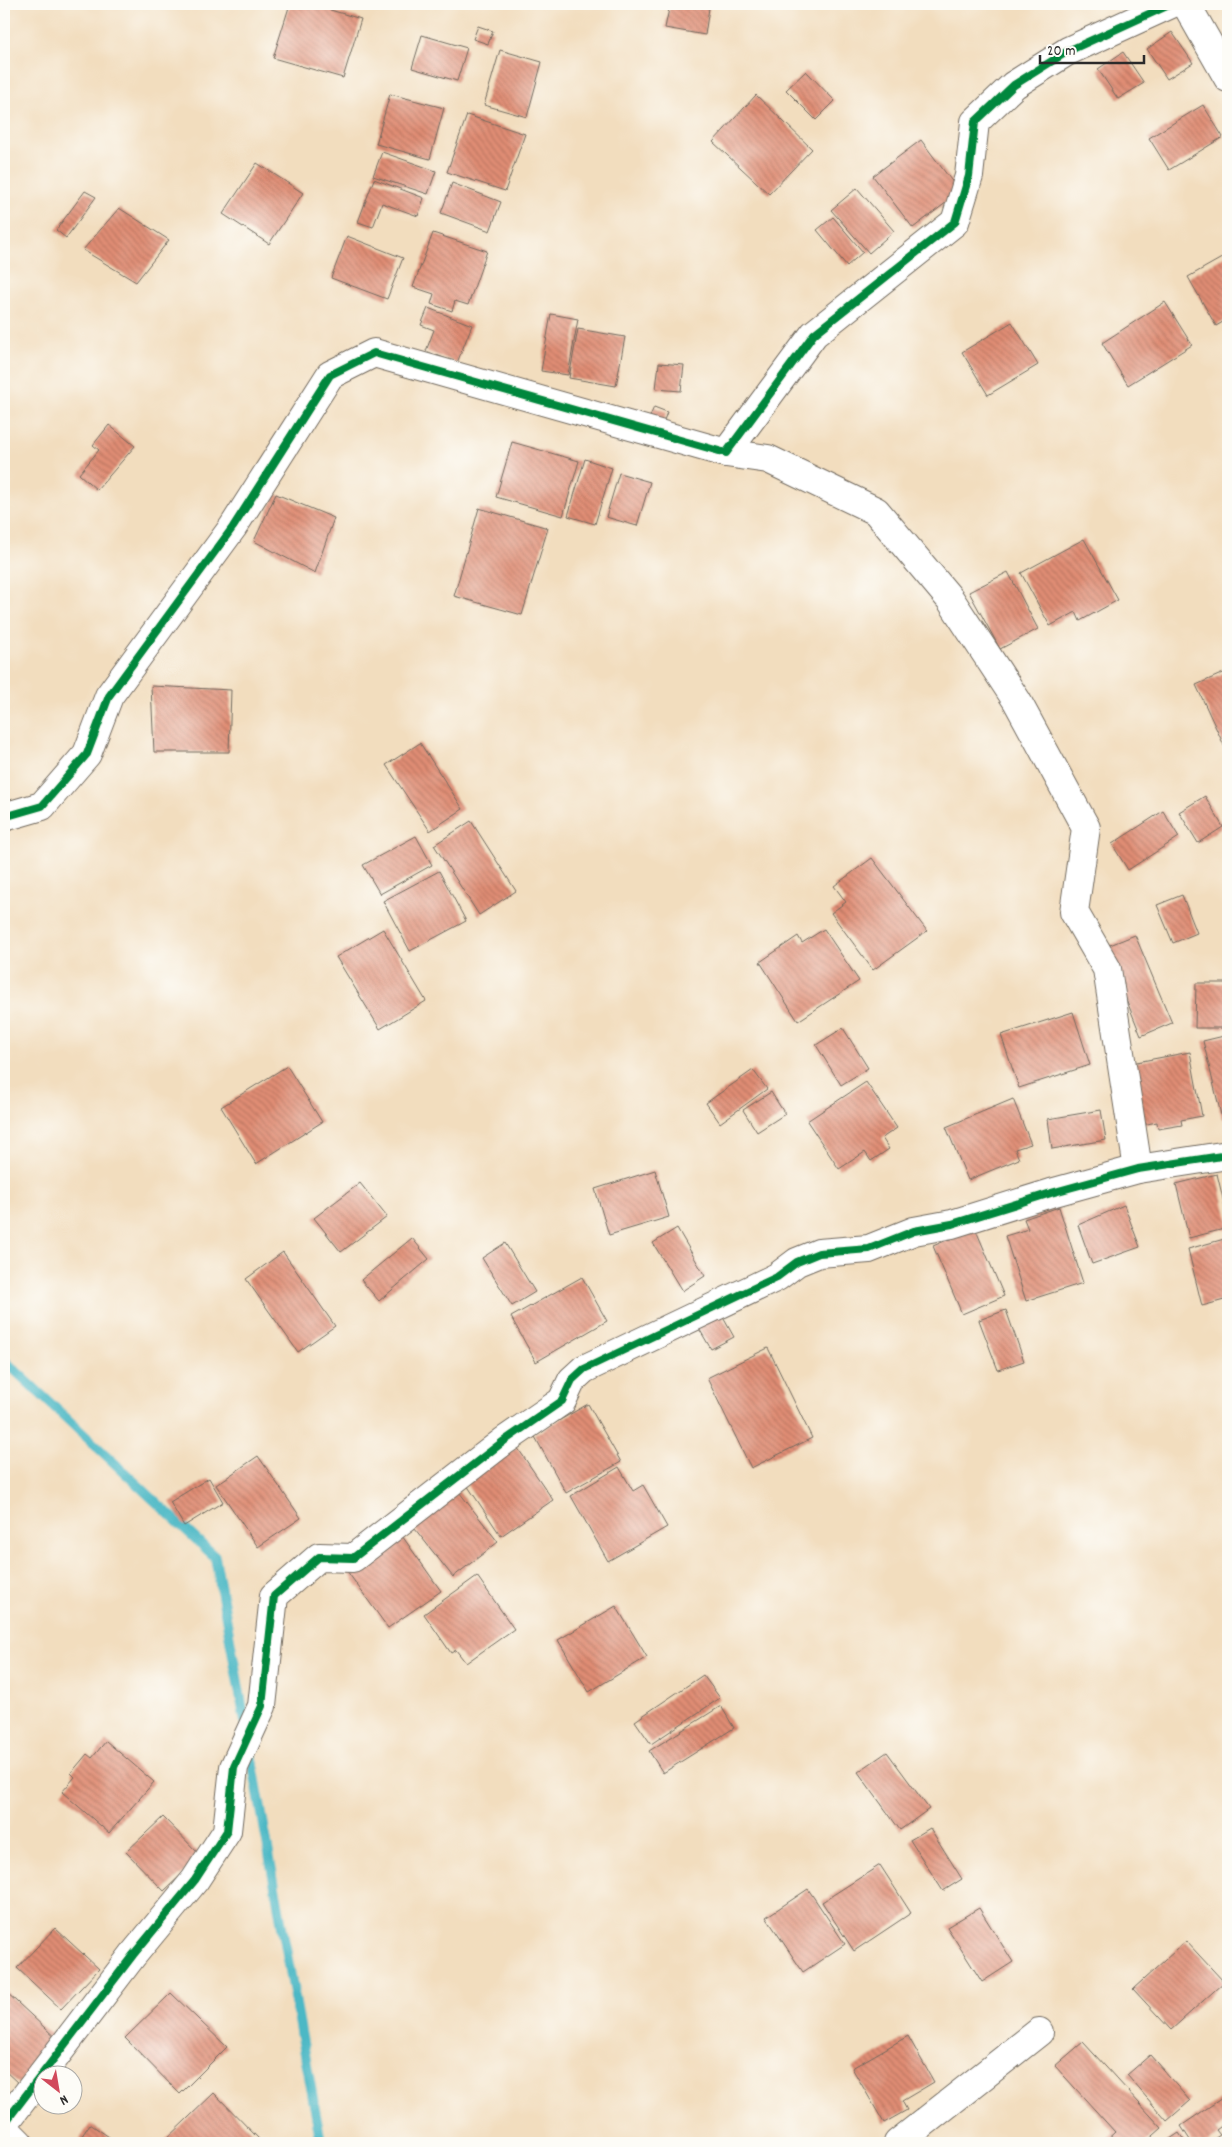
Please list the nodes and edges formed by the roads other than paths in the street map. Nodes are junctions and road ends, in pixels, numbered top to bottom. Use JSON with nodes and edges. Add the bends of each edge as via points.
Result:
{"nodes":[{"id":1,"x":1171,"y":4,"type":"edge"},
{"id":2,"x":1186,"y":4,"type":"edge"},
{"id":3,"x":1228,"y":78,"type":"edge"},
{"id":4,"x":726,"y":453,"type":"junction"},
{"id":5,"x":4,"y":817,"type":"edge"},
{"id":6,"x":1228,"y":1154,"type":"edge"},
{"id":7,"x":1138,"y":1168,"type":"junction"},
{"id":8,"x":1039,"y":2032,"type":"dead end"},
{"id":9,"x":4,"y":2124,"type":"edge"},
{"id":10,"x":4,"y":2128,"type":"edge"},
{"id":11,"x":19,"y":2143,"type":"edge"},
{"id":12,"x":898,"y":2143,"type":"edge"}],
"edges":[{"from":1,"to":4,"type":"street","via":[[1068,51],[1014,86],[975,122],[969,176],[955,222],[814,334]]},
{"from":2,"to":3,"type":"street"},
{"from":4,"to":5,"type":"street","via":[[374,353],[330,374],[232,527],[110,696],[87,754],[42,806]]},
{"from":4,"to":7,"type":"street","via":[[768,459],[876,511],[950,599],[1017,701],[1086,828],[1074,912],[1107,969]]},
{"from":6,"to":7,"type":"street"},
{"from":7,"to":9,"type":"street","via":[[952,1224],[914,1230],[868,1249],[819,1253],[797,1262],[777,1277],[584,1369],[572,1380],[562,1401],[504,1441],[353,1558],[319,1557],[274,1596],[262,1706],[234,1767],[228,1831],[195,1880],[133,1955]]},
{"from":8,"to":12,"type":"street"},
{"from":10,"to":11,"type":"street"}]}
